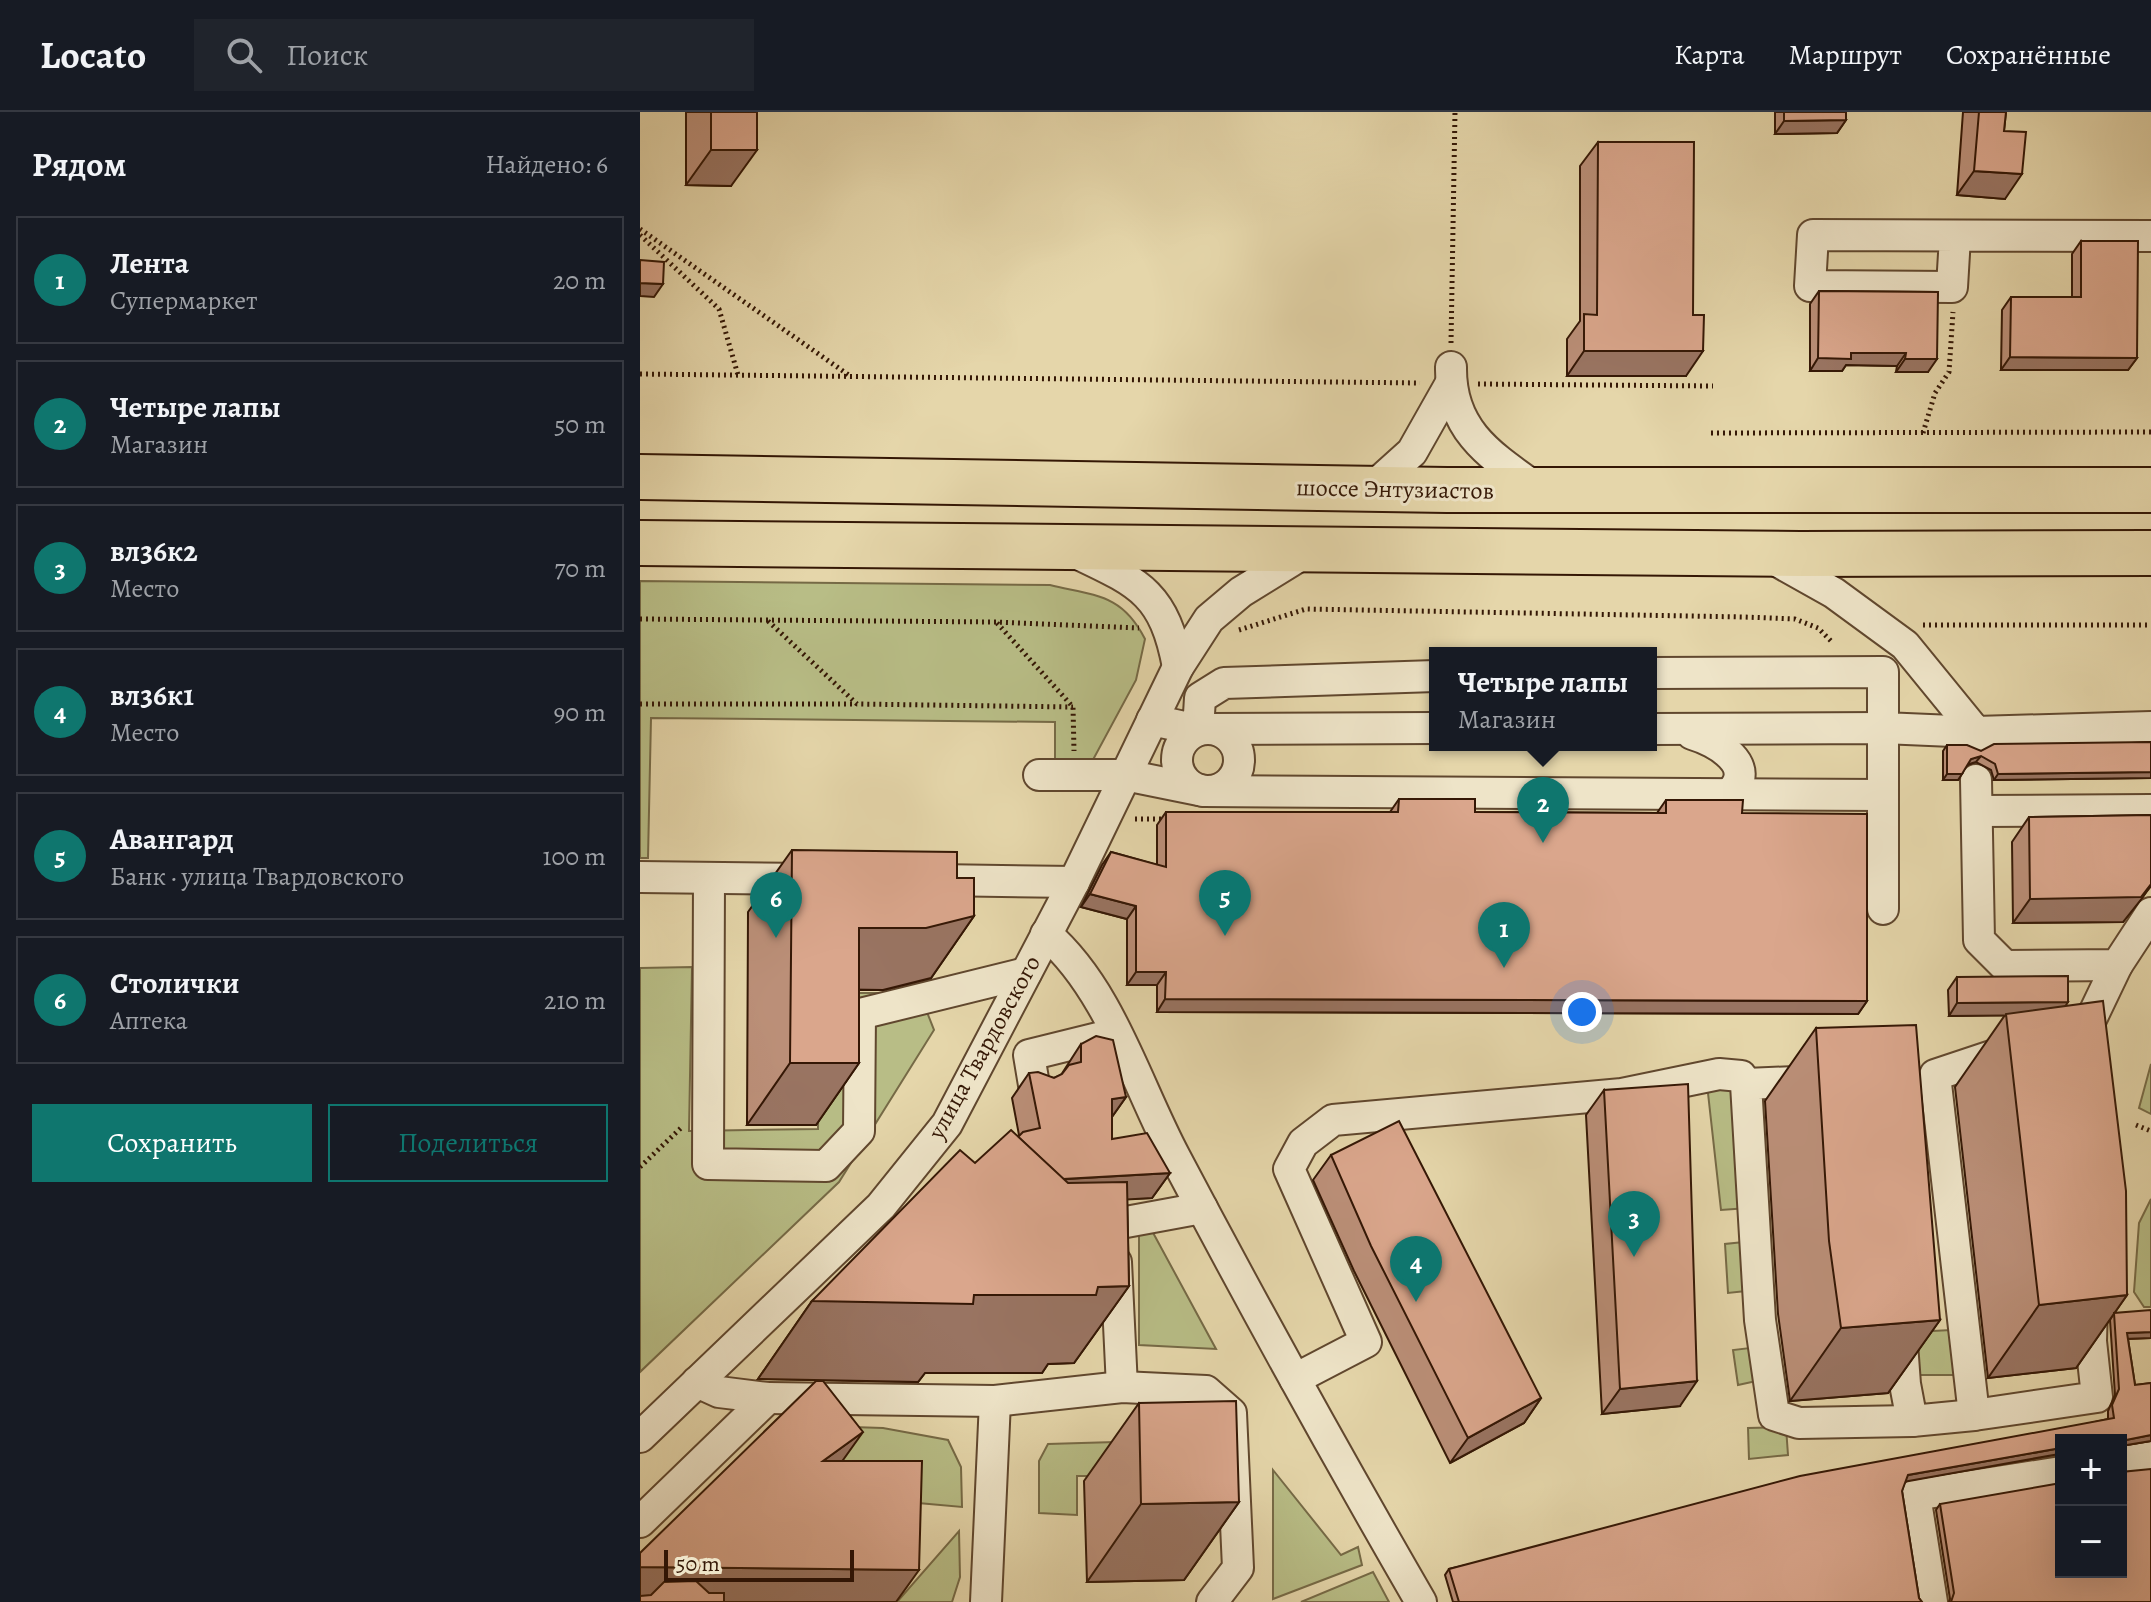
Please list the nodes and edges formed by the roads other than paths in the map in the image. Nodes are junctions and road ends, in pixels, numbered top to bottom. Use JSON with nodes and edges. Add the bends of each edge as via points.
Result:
{"nodes":[{"id":1,"x":2151,"y":236,"type":"edge"},
{"id":2,"x":1955,"y":237,"type":"junction"},
{"id":3,"x":640,"y":477,"type":"edge"},
{"id":4,"x":1372,"y":488,"type":"junction"},
{"id":5,"x":2149,"y":489,"type":"edge"},
{"id":6,"x":1539,"y":490,"type":"junction"},
{"id":7,"x":640,"y":543,"type":"edge"},
{"id":8,"x":1059,"y":545,"type":"junction"},
{"id":9,"x":1309,"y":550,"type":"junction"},
{"id":10,"x":2151,"y":553,"type":"edge"},
{"id":11,"x":1765,"y":554,"type":"junction"},
{"id":12,"x":1178,"y":667,"type":"junction"},
{"id":13,"x":1657,"y":673,"type":"edge"},
{"id":14,"x":1429,"y":676,"type":"edge"},
{"id":15,"x":1152,"y":720,"type":"junction"},
{"id":16,"x":2151,"y":727,"type":"edge"},
{"id":17,"x":1429,"y":728,"type":"edge"},
{"id":18,"x":1662,"y":728,"type":"edge"},
{"id":19,"x":1883,"y":728,"type":"junction"},
{"id":20,"x":1204,"y":730,"type":"junction"},
{"id":21,"x":1976,"y":754,"type":"junction"},
{"id":22,"x":1039,"y":775,"type":"dead end"},
{"id":23,"x":1125,"y":775,"type":"junction"},
{"id":24,"x":1204,"y":791,"type":"junction"},
{"id":25,"x":1729,"y":794,"type":"junction"},
{"id":26,"x":1883,"y":795,"type":"junction"},
{"id":27,"x":2151,"y":810,"type":"edge"},
{"id":28,"x":1977,"y":811,"type":"junction"},
{"id":29,"x":640,"y":877,"type":"edge"},
{"id":30,"x":709,"y":878,"type":"junction"},
{"id":31,"x":836,"y":879,"type":"edge"},
{"id":32,"x":915,"y":880,"type":"edge"},
{"id":33,"x":1074,"y":882,"type":"junction"},
{"id":34,"x":1883,"y":909,"type":"dead end"},
{"id":35,"x":2151,"y":913,"type":"edge"},
{"id":36,"x":1046,"y":934,"type":"junction"},
{"id":37,"x":2117,"y":965,"type":"junction"},
{"id":38,"x":1026,"y":973,"type":"junction"},
{"id":39,"x":1114,"y":1034,"type":"junction"},
{"id":40,"x":2075,"y":1052,"type":"junction"},
{"id":41,"x":1848,"y":1080,"type":"edge"},
{"id":42,"x":1746,"y":1084,"type":"junction"},
{"id":43,"x":1034,"y":1085,"type":"edge"},
{"id":44,"x":1202,"y":1208,"type":"junction"},
{"id":45,"x":1115,"y":1224,"type":"junction"},
{"id":46,"x":1055,"y":1235,"type":"edge"},
{"id":47,"x":1899,"y":1295,"type":"edge"},
{"id":48,"x":1295,"y":1379,"type":"junction"},
{"id":49,"x":697,"y":1382,"type":"junction"},
{"id":50,"x":1122,"y":1387,"type":"junction"},
{"id":51,"x":768,"y":1398,"type":"junction"},
{"id":52,"x":995,"y":1401,"type":"junction"},
{"id":53,"x":1974,"y":1415,"type":"junction"},
{"id":54,"x":1912,"y":1421,"type":"junction"},
{"id":55,"x":640,"y":1437,"type":"edge"},
{"id":56,"x":2151,"y":1457,"type":"edge"},
{"id":57,"x":2127,"y":1461,"type":"edge"},
{"id":58,"x":2055,"y":1473,"type":"edge"},
{"id":59,"x":640,"y":1522,"type":"edge"},
{"id":60,"x":986,"y":1602,"type":"edge"},
{"id":61,"x":1212,"y":1602,"type":"edge"},
{"id":62,"x":1421,"y":1602,"type":"edge"},
{"id":63,"x":1932,"y":1602,"type":"edge"}],
"edges":[{"from":1,"to":2,"type":"street"},
{"from":2,"to":2,"type":"street","via":[[1813,235],[1810,286],[1952,287]]},
{"from":3,"to":4,"type":"highway","name":"шоссе Энтузиастов"},
{"from":4,"to":6,"type":"highway","name":"шоссе Энтузиастов"},
{"from":4,"to":6,"type":"street","via":[[1412,452],[1451,375],[1462,424],[1491,456]]},
{"from":5,"to":6,"type":"highway","name":"шоссе Энтузиастов"},
{"from":7,"to":8,"type":"highway"},
{"from":8,"to":9,"type":"highway"},
{"from":8,"to":12,"type":"street","via":[[1152,596],[1171,629]]},
{"from":9,"to":11,"type":"highway"},
{"from":9,"to":12,"type":"street","name":"улица Твардовского","via":[[1241,592],[1209,619]]},
{"from":10,"to":11,"type":"highway"},
{"from":11,"to":21,"type":"street","via":[[1834,593],[1905,645]]},
{"from":12,"to":15,"type":"street","name":"улица Твардовского"},
{"from":13,"to":19,"type":"street","via":[[1883,672]]},
{"from":14,"to":20,"type":"street","via":[[1224,683],[1200,698]]},
{"from":15,"to":20,"type":"street"},
{"from":15,"to":23,"type":"street","name":"улица Твардовского"},
{"from":16,"to":21,"type":"street"},
{"from":17,"to":20,"type":"street"},
{"from":18,"to":19,"type":"street"},
{"from":18,"to":25,"type":"street","via":[[1711,740],[1733,756],[1738,783]]},
{"from":19,"to":21,"type":"street"},
{"from":19,"to":26,"type":"street"},
{"from":20,"to":24,"type":"street","via":[[1180,746],[1177,758],[1185,781]]},
{"from":20,"to":24,"type":"street","via":[[1232,739],[1240,762],[1229,783]]},
{"from":21,"to":28,"type":"street"},
{"from":22,"to":23,"type":"street"},
{"from":23,"to":24,"type":"street"},
{"from":23,"to":33,"type":"street","name":"улица Твардовского"},
{"from":24,"to":25,"type":"street"},
{"from":25,"to":26,"type":"street"},
{"from":26,"to":34,"type":"street"},
{"from":27,"to":28,"type":"street"},
{"from":28,"to":37,"type":"street","via":[[1979,940],[2005,966]]},
{"from":29,"to":30,"type":"street"},
{"from":30,"to":31,"type":"street"},
{"from":30,"to":38,"type":"street","via":[[708,1164],[826,1166],[859,1131],[860,1014]]},
{"from":32,"to":33,"type":"street"},
{"from":33,"to":36,"type":"street","name":"улица Твардовского"},
{"from":35,"to":37,"type":"street"},
{"from":36,"to":38,"type":"street","name":"улица Твардовского"},
{"from":36,"to":39,"type":"street","via":[[1092,983]]},
{"from":37,"to":40,"type":"street"},
{"from":38,"to":49,"type":"street","name":"улица Твардовского","via":[[947,1124],[945,1146]]},
{"from":39,"to":43,"type":"street","via":[[1029,1055]]},
{"from":39,"to":44,"type":"street"},
{"from":40,"to":53,"type":"street","via":[[2094,1238],[2091,1341],[2097,1397]]},
{"from":40,"to":53,"type":"street","via":[[1995,1055],[1922,1077]]},
{"from":41,"to":42,"type":"street"},
{"from":42,"to":48,"type":"street","via":[[1741,1076],[1719,1074],[1622,1094],[1333,1120],[1303,1143],[1289,1169],[1366,1342]]},
{"from":42,"to":54,"type":"street","via":[[1760,1320],[1774,1415],[1799,1423]]},
{"from":44,"to":45,"type":"street"},
{"from":44,"to":48,"type":"street"},
{"from":45,"to":46,"type":"street"},
{"from":45,"to":50,"type":"street"},
{"from":47,"to":54,"type":"street"},
{"from":48,"to":62,"type":"street"},
{"from":49,"to":51,"type":"street","via":[[719,1392]]},
{"from":49,"to":55,"type":"street","name":"улица Твардовского"},
{"from":50,"to":52,"type":"street"},
{"from":50,"to":61,"type":"street","via":[[1206,1391],[1231,1413],[1238,1568]]},
{"from":51,"to":52,"type":"street"},
{"from":51,"to":59,"type":"street"},
{"from":52,"to":60,"type":"street"},
{"from":53,"to":54,"type":"street"},
{"from":56,"to":57,"type":"street"},
{"from":58,"to":63,"type":"street","via":[[1915,1495]]}]}
